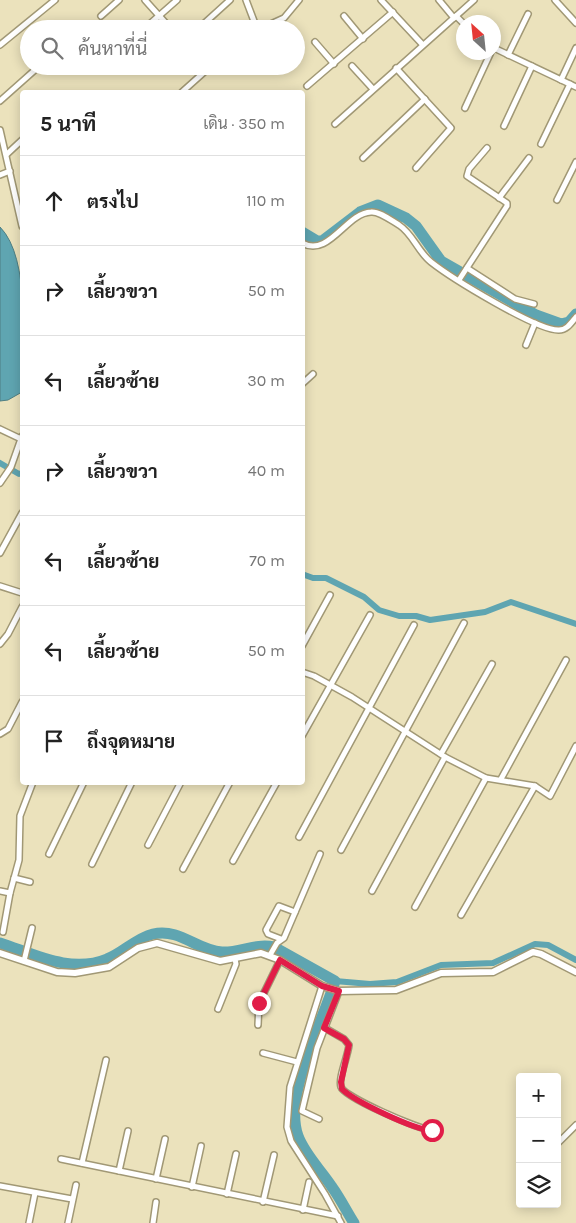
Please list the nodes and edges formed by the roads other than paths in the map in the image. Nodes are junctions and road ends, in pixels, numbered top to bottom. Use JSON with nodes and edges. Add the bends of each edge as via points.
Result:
{"nodes":[{"id":1,"x":55,"y":0,"type":"edge"},
{"id":2,"x":119,"y":0,"type":"edge"},
{"id":3,"x":145,"y":0,"type":"edge"},
{"id":4,"x":177,"y":0,"type":"edge"},
{"id":5,"x":230,"y":0,"type":"edge"},
{"id":6,"x":246,"y":0,"type":"edge"},
{"id":7,"x":298,"y":0,"type":"edge"},
{"id":8,"x":382,"y":0,"type":"edge"},
{"id":9,"x":439,"y":0,"type":"edge"},
{"id":10,"x":474,"y":0,"type":"edge"},
{"id":11,"x":555,"y":0,"type":"edge"},
{"id":12,"x":393,"y":12,"type":"junction"},
{"id":13,"x":528,"y":14,"type":"dead end"},
{"id":14,"x":159,"y":15,"type":"junction"},
{"id":15,"x":101,"y":16,"type":"dead end"},
{"id":16,"x":344,"y":16,"type":"dead end"},
{"id":17,"x":455,"y":17,"type":"junction"},
{"id":18,"x":31,"y":20,"type":"edge"},
{"id":19,"x":154,"y":20,"type":"edge"},
{"id":20,"x":163,"y":20,"type":"edge"},
{"id":21,"x":208,"y":20,"type":"edge"},
{"id":22,"x":254,"y":20,"type":"edge"},
{"id":23,"x":279,"y":20,"type":"edge"},
{"id":24,"x":576,"y":23,"type":"edge"},
{"id":25,"x":20,"y":29,"type":"edge"},
{"id":26,"x":363,"y":39,"type":"junction"},
{"id":27,"x":316,"y":42,"type":"dead end"},
{"id":28,"x":422,"y":44,"type":"junction"},
{"id":29,"x":0,"y":45,"type":"edge"},
{"id":30,"x":576,"y":48,"type":"edge"},
{"id":31,"x":501,"y":51,"type":"edge"},
{"id":32,"x":508,"y":54,"type":"junction"},
{"id":33,"x":487,"y":60,"type":"edge"},
{"id":34,"x":334,"y":64,"type":"junction"},
{"id":35,"x":352,"y":66,"type":"dead end"},
{"id":36,"x":532,"y":66,"type":"junction"},
{"id":37,"x":396,"y":68,"type":"junction"},
{"id":38,"x":29,"y":75,"type":"edge"},
{"id":39,"x":200,"y":75,"type":"edge"},
{"id":40,"x":561,"y":80,"type":"junction"},
{"id":41,"x":570,"y":84,"type":"junction"},
{"id":42,"x":307,"y":86,"type":"dead end"},
{"id":43,"x":576,"y":87,"type":"edge"},
{"id":44,"x":373,"y":89,"type":"junction"},
{"id":45,"x":184,"y":90,"type":"edge"},
{"id":46,"x":425,"y":99,"type":"junction"},
{"id":47,"x":0,"y":101,"type":"edge"},
{"id":48,"x":465,"y":108,"type":"dead end"},
{"id":49,"x":335,"y":124,"type":"dead end"},
{"id":50,"x":504,"y":126,"type":"dead end"},
{"id":51,"x":0,"y":130,"type":"edge"},
{"id":52,"x":20,"y":142,"type":"edge"},
{"id":53,"x":541,"y":144,"type":"dead end"},
{"id":54,"x":487,"y":148,"type":"dead end"},
{"id":55,"x":6,"y":154,"type":"junction"},
{"id":56,"x":363,"y":158,"type":"dead end"},
{"id":57,"x":529,"y":158,"type":"dead end"},
{"id":58,"x":576,"y":162,"type":"edge"},
{"id":59,"x":416,"y":168,"type":"dead end"},
{"id":60,"x":10,"y":171,"type":"junction"},
{"id":61,"x":0,"y":175,"type":"edge"},
{"id":62,"x":499,"y":198,"type":"junction"},
{"id":63,"x":557,"y":200,"type":"dead end"},
{"id":64,"x":20,"y":202,"type":"edge"},
{"id":65,"x":305,"y":244,"type":"edge"},
{"id":66,"x":467,"y":268,"type":"junction"},
{"id":67,"x":460,"y":278,"type":"junction"},
{"id":68,"x":534,"y":304,"type":"dead end"},
{"id":69,"x":576,"y":317,"type":"edge"},
{"id":70,"x":535,"y":323,"type":"junction"},
{"id":71,"x":526,"y":345,"type":"dead end"},
{"id":72,"x":313,"y":374,"type":"dead end"},
{"id":73,"x":305,"y":381,"type":"edge"},
{"id":74,"x":0,"y":429,"type":"edge"},
{"id":75,"x":20,"y":436,"type":"edge"},
{"id":76,"x":20,"y":442,"type":"edge"},
{"id":77,"x":0,"y":483,"type":"edge"},
{"id":78,"x":20,"y":517,"type":"edge"},
{"id":79,"x":0,"y":553,"type":"edge"},
{"id":80,"x":0,"y":586,"type":"edge"},
{"id":81,"x":20,"y":593,"type":"edge"},
{"id":82,"x":330,"y":595,"type":"dead end"},
{"id":83,"x":20,"y":610,"type":"edge"},
{"id":84,"x":370,"y":615,"type":"dead end"},
{"id":85,"x":464,"y":623,"type":"dead end"},
{"id":86,"x":414,"y":625,"type":"dead end"},
{"id":87,"x":305,"y":641,"type":"edge"},
{"id":88,"x":0,"y":644,"type":"edge"},
{"id":89,"x":566,"y":660,"type":"dead end"},
{"id":90,"x":492,"y":664,"type":"dead end"},
{"id":91,"x":305,"y":673,"type":"edge"},
{"id":92,"x":331,"y":685,"type":"junction"},
{"id":93,"x":20,"y":706,"type":"edge"},
{"id":94,"x":369,"y":708,"type":"junction"},
{"id":95,"x":305,"y":731,"type":"edge"},
{"id":96,"x":405,"y":731,"type":"junction"},
{"id":97,"x":0,"y":734,"type":"edge"},
{"id":98,"x":576,"y":746,"type":"edge"},
{"id":99,"x":443,"y":755,"type":"junction"},
{"id":100,"x":486,"y":778,"type":"junction"},
{"id":101,"x":501,"y":779,"type":"junction"},
{"id":102,"x":32,"y":785,"type":"edge"},
{"id":103,"x":83,"y":785,"type":"edge"},
{"id":104,"x":131,"y":785,"type":"edge"},
{"id":105,"x":179,"y":785,"type":"edge"},
{"id":106,"x":228,"y":785,"type":"edge"},
{"id":107,"x":274,"y":785,"type":"edge"},
{"id":108,"x":535,"y":786,"type":"junction"},
{"id":109,"x":299,"y":836,"type":"dead end"},
{"id":110,"x":148,"y":845,"type":"dead end"},
{"id":111,"x":341,"y":850,"type":"dead end"},
{"id":112,"x":49,"y":854,"type":"dead end"},
{"id":113,"x":320,"y":854,"type":"dead end"},
{"id":114,"x":233,"y":861,"type":"dead end"},
{"id":115,"x":92,"y":864,"type":"dead end"},
{"id":116,"x":183,"y":869,"type":"dead end"},
{"id":117,"x":14,"y":878,"type":"junction"},
{"id":118,"x":30,"y":882,"type":"dead end"},
{"id":119,"x":0,"y":891,"type":"edge"},
{"id":120,"x":372,"y":891,"type":"dead end"},
{"id":121,"x":10,"y":893,"type":"junction"},
{"id":122,"x":415,"y":907,"type":"dead end"},
{"id":123,"x":295,"y":912,"type":"junction"},
{"id":124,"x":461,"y":915,"type":"dead end"},
{"id":125,"x":32,"y":928,"type":"dead end"},
{"id":126,"x":3,"y":932,"type":"dead end"},
{"id":127,"x":279,"y":941,"type":"junction"},
{"id":128,"x":272,"y":952,"type":"junction"},
{"id":129,"x":0,"y":953,"type":"edge"},
{"id":130,"x":235,"y":959,"type":"junction"},
{"id":131,"x":25,"y":960,"type":"junction"},
{"id":132,"x":280,"y":960,"type":"junction"},
{"id":133,"x":576,"y":972,"type":"edge"},
{"id":134,"x":324,"y":987,"type":"junction"},
{"id":135,"x":337,"y":990,"type":"junction"},
{"id":136,"x":218,"y":1009,"type":"dead end"},
{"id":137,"x":258,"y":1025,"type":"dead end"},
{"id":138,"x":324,"y":1028,"type":"junction"},
{"id":139,"x":263,"y":1053,"type":"dead end"},
{"id":140,"x":106,"y":1060,"type":"dead end"},
{"id":141,"x":298,"y":1062,"type":"junction"},
{"id":142,"x":319,"y":1119,"type":"dead end"},
{"id":143,"x":437,"y":1124,"type":"dead end"},
{"id":144,"x":576,"y":1125,"type":"edge"},
{"id":145,"x":128,"y":1131,"type":"dead end"},
{"id":146,"x":165,"y":1138,"type":"dead end"},
{"id":147,"x":561,"y":1140,"type":"edge"},
{"id":148,"x":201,"y":1146,"type":"dead end"},
{"id":149,"x":236,"y":1154,"type":"dead end"},
{"id":150,"x":274,"y":1155,"type":"dead end"},
{"id":151,"x":61,"y":1159,"type":"dead end"},
{"id":152,"x":82,"y":1163,"type":"junction"},
{"id":153,"x":119,"y":1171,"type":"junction"},
{"id":154,"x":156,"y":1179,"type":"junction"},
{"id":155,"x":309,"y":1182,"type":"dead end"},
{"id":156,"x":76,"y":1185,"type":"dead end"},
{"id":157,"x":0,"y":1186,"type":"edge"},
{"id":158,"x":192,"y":1187,"type":"junction"},
{"id":159,"x":35,"y":1192,"type":"junction"},
{"id":160,"x":227,"y":1194,"type":"junction"},
{"id":161,"x":72,"y":1200,"type":"junction"},
{"id":162,"x":156,"y":1202,"type":"dead end"},
{"id":163,"x":263,"y":1202,"type":"junction"},
{"id":164,"x":303,"y":1210,"type":"junction"},
{"id":165,"x":338,"y":1216,"type":"junction"},
{"id":166,"x":29,"y":1223,"type":"edge"},
{"id":167,"x":68,"y":1223,"type":"edge"},
{"id":168,"x":154,"y":1223,"type":"edge"},
{"id":169,"x":341,"y":1223,"type":"edge"}],
"edges":[{"from":1,"to":18,"type":"street"},
{"from":2,"to":15,"type":"street"},
{"from":3,"to":14,"type":"street"},
{"from":4,"to":14,"type":"street"},
{"from":5,"to":21,"type":"street"},
{"from":6,"to":22,"type":"street"},
{"from":7,"to":23,"type":"street"},
{"from":8,"to":12,"type":"street"},
{"from":9,"to":17,"type":"street"},
{"from":10,"to":17,"type":"street"},
{"from":11,"to":24,"type":"street"},
{"from":12,"to":26,"type":"street"},
{"from":12,"to":28,"type":"street"},
{"from":13,"to":32,"type":"street"},
{"from":14,"to":19,"type":"street"},
{"from":14,"to":20,"type":"street"},
{"from":16,"to":26,"type":"street"},
{"from":17,"to":28,"type":"street"},
{"from":25,"to":29,"type":"street"},
{"from":26,"to":34,"type":"street"},
{"from":27,"to":34,"type":"street"},
{"from":28,"to":37,"type":"street"},
{"from":30,"to":40,"type":"street"},
{"from":31,"to":32,"type":"street"},
{"from":32,"to":36,"type":"street"},
{"from":33,"to":48,"type":"street"},
{"from":34,"to":42,"type":"street"},
{"from":35,"to":44,"type":"street"},
{"from":36,"to":40,"type":"street"},
{"from":36,"to":50,"type":"street"},
{"from":37,"to":44,"type":"street"},
{"from":37,"to":46,"type":"street"},
{"from":38,"to":47,"type":"street"},
{"from":39,"to":45,"type":"street"},
{"from":40,"to":41,"type":"street"},
{"from":41,"to":43,"type":"street"},
{"from":41,"to":53,"type":"street"},
{"from":44,"to":49,"type":"street"},
{"from":46,"to":56,"type":"street"},
{"from":46,"to":59,"type":"street","via":[[450,126],[450,130]]},
{"from":51,"to":55,"type":"street"},
{"from":52,"to":55,"type":"street"},
{"from":54,"to":62,"type":"street","via":[[467,176]]},
{"from":55,"to":60,"type":"street"},
{"from":57,"to":62,"type":"street"},
{"from":58,"to":63,"type":"street"},
{"from":60,"to":61,"type":"street"},
{"from":60,"to":64,"type":"street"},
{"from":62,"to":66,"type":"street","via":[[507,203],[507,208]]},
{"from":65,"to":67,"type":"street","via":[[321,245],[363,214],[376,212],[404,229],[426,257]]},
{"from":66,"to":67,"type":"street"},
{"from":66,"to":68,"type":"street","via":[[521,302]]},
{"from":67,"to":70,"type":"street"},
{"from":69,"to":70,"type":"street","via":[[567,328],[560,330]]},
{"from":70,"to":71,"type":"street"},
{"from":72,"to":73,"type":"street"},
{"from":74,"to":75,"type":"street"},
{"from":76,"to":77,"type":"street"},
{"from":78,"to":79,"type":"street"},
{"from":80,"to":81,"type":"street"},
{"from":82,"to":87,"type":"street"},
{"from":83,"to":88,"type":"street"},
{"from":84,"to":92,"type":"street"},
{"from":85,"to":96,"type":"street"},
{"from":86,"to":94,"type":"street"},
{"from":89,"to":101,"type":"street"},
{"from":90,"to":99,"type":"street"},
{"from":91,"to":92,"type":"street"},
{"from":92,"to":94,"type":"street"},
{"from":92,"to":95,"type":"street"},
{"from":93,"to":97,"type":"street","via":[[8,729]]},
{"from":94,"to":96,"type":"street"},
{"from":94,"to":109,"type":"street"},
{"from":96,"to":99,"type":"street"},
{"from":96,"to":111,"type":"street"},
{"from":98,"to":108,"type":"street","via":[[550,796]]},
{"from":99,"to":100,"type":"street"},
{"from":99,"to":120,"type":"street"},
{"from":100,"to":101,"type":"street"},
{"from":100,"to":122,"type":"street"},
{"from":101,"to":108,"type":"street"},
{"from":102,"to":117,"type":"street","via":[[20,816],[19,860]]},
{"from":103,"to":112,"type":"street"},
{"from":104,"to":115,"type":"street"},
{"from":105,"to":110,"type":"street"},
{"from":106,"to":116,"type":"street"},
{"from":107,"to":114,"type":"street"},
{"from":108,"to":124,"type":"street"},
{"from":113,"to":123,"type":"street"},
{"from":117,"to":118,"type":"street"},
{"from":117,"to":121,"type":"street"},
{"from":119,"to":121,"type":"street"},
{"from":121,"to":126,"type":"street"},
{"from":123,"to":127,"type":"street"},
{"from":123,"to":127,"type":"street","via":[[279,906],[273,914],[266,930]]},
{"from":125,"to":131,"type":"street"},
{"from":127,"to":128,"type":"street"},
{"from":128,"to":130,"type":"street"},
{"from":128,"to":132,"type":"street"},
{"from":129,"to":131,"type":"street"},
{"from":130,"to":131,"type":"street","via":[[206,959],[157,943],[138,948],[108,967],[92,972],[57,972]]},
{"from":130,"to":136,"type":"street","via":[[236,964]]},
{"from":132,"to":134,"type":"street"},
{"from":132,"to":137,"type":"street","via":[[259,1003]]},
{"from":133,"to":135,"type":"street","via":[[533,952],[492,972],[441,973],[396,990]]},
{"from":134,"to":135,"type":"street"},
{"from":134,"to":141,"type":"street"},
{"from":135,"to":138,"type":"street"},
{"from":138,"to":142,"type":"street","via":[[302,1111]]},
{"from":138,"to":143,"type":"street","via":[[349,1045],[340,1084],[344,1092],[420,1128],[431,1130]]},
{"from":139,"to":141,"type":"street"},
{"from":140,"to":152,"type":"street"},
{"from":141,"to":165,"type":"street","via":[[290,1086],[287,1127],[291,1141]]},
{"from":144,"to":147,"type":"street"},
{"from":145,"to":153,"type":"street"},
{"from":146,"to":154,"type":"street"},
{"from":148,"to":158,"type":"street"},
{"from":149,"to":160,"type":"street"},
{"from":150,"to":163,"type":"street"},
{"from":151,"to":152,"type":"street"},
{"from":152,"to":153,"type":"street"},
{"from":153,"to":154,"type":"street"},
{"from":154,"to":158,"type":"street"},
{"from":155,"to":164,"type":"street"},
{"from":156,"to":161,"type":"street"},
{"from":157,"to":159,"type":"street"},
{"from":158,"to":160,"type":"street"},
{"from":159,"to":161,"type":"street"},
{"from":159,"to":166,"type":"street"},
{"from":160,"to":163,"type":"street"},
{"from":161,"to":167,"type":"street"},
{"from":162,"to":168,"type":"street"},
{"from":163,"to":164,"type":"street"},
{"from":164,"to":165,"type":"street"},
{"from":165,"to":169,"type":"street"}]}
